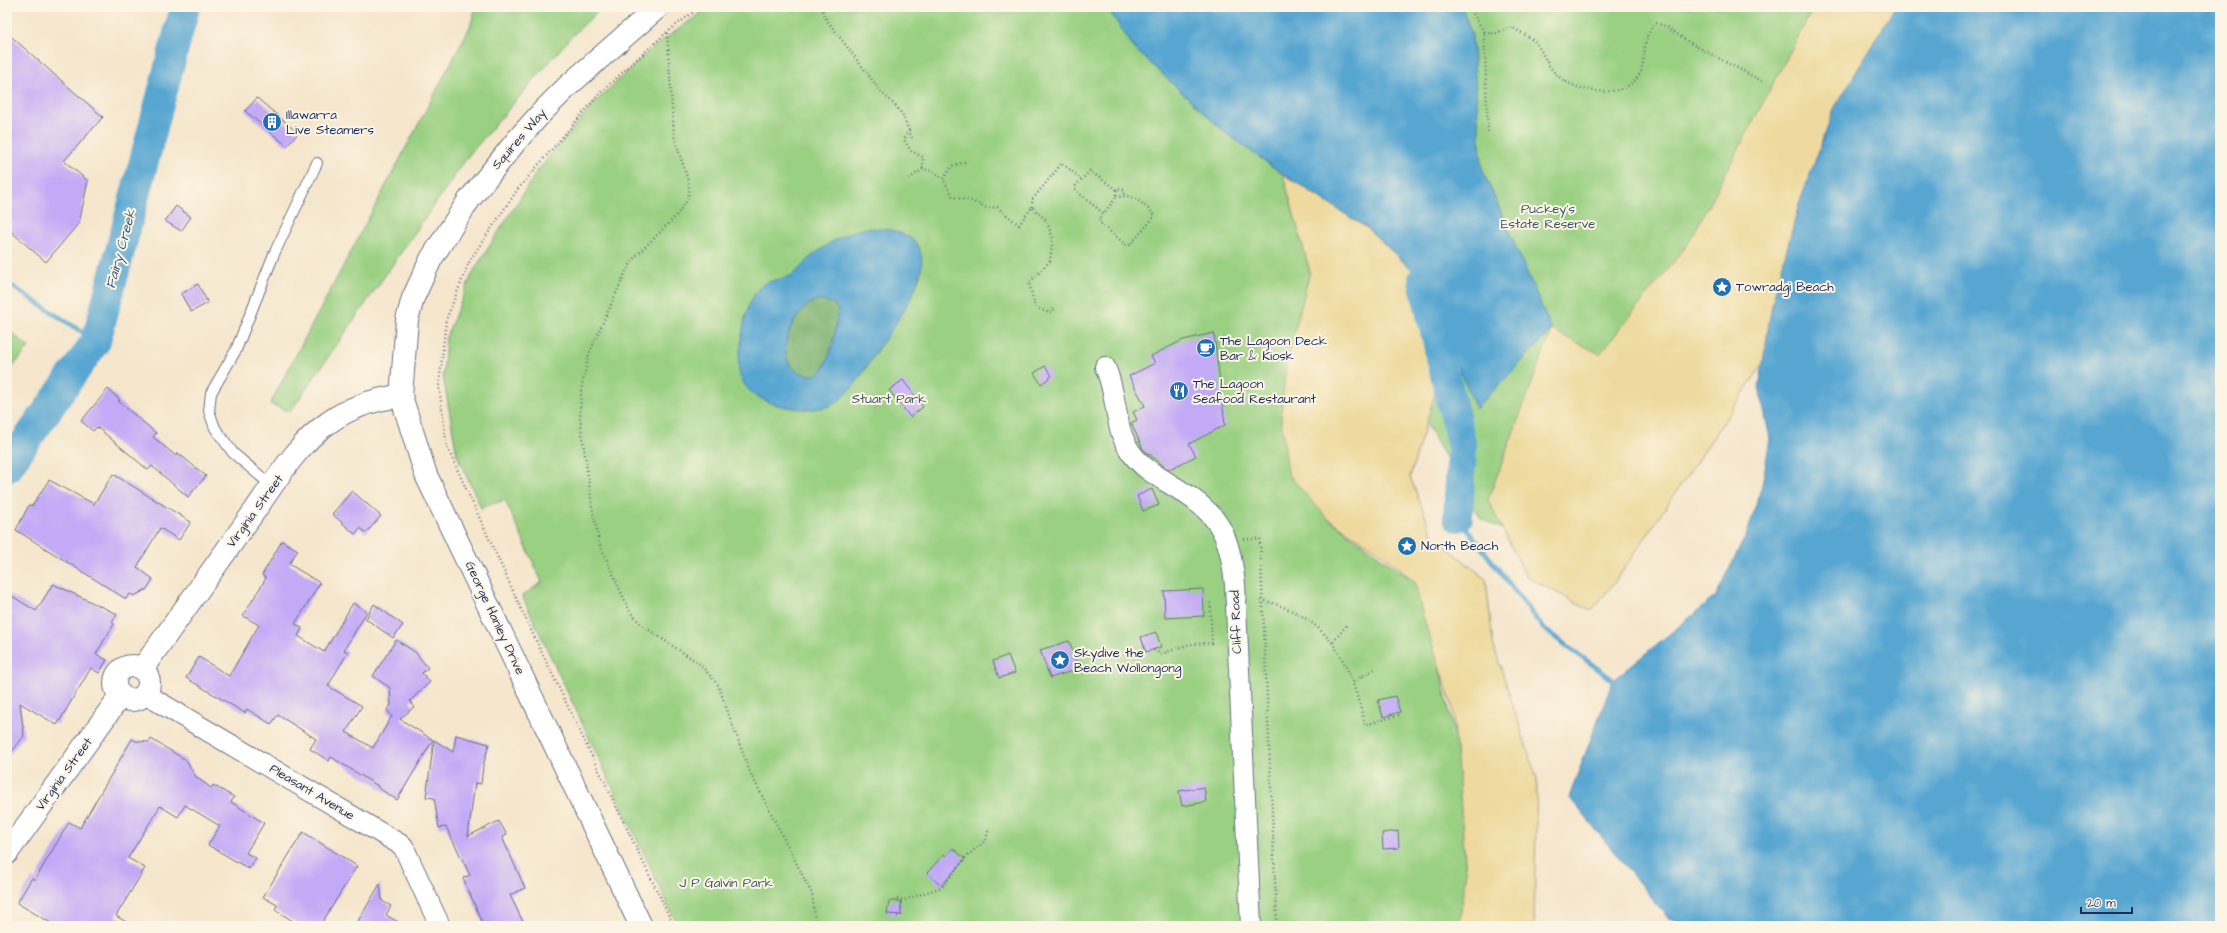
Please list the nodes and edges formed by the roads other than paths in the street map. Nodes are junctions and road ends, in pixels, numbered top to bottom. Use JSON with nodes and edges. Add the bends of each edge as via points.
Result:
{"nodes":[{"id":1,"x":658,"y":7,"type":"edge"},
{"id":2,"x":317,"y":163,"type":"dead end"},
{"id":3,"x":413,"y":298,"type":"joint"},
{"id":4,"x":1105,"y":367,"type":"dead end"},
{"id":5,"x":402,"y":396,"type":"junction"},
{"id":6,"x":272,"y":486,"type":"junction"},
{"id":7,"x":142,"y":669,"type":"junction"},
{"id":8,"x":145,"y":694,"type":"junction"},
{"id":9,"x":121,"y":695,"type":"junction"},
{"id":10,"x":7,"y":853,"type":"edge"},
{"id":11,"x":440,"y":926,"type":"edge"},
{"id":12,"x":641,"y":926,"type":"edge"},
{"id":13,"x":1251,"y":926,"type":"edge"}],
"edges":[{"from":1,"to":3,"type":"main road","name":"Squires Way","via":[[569,85],[517,140],[450,228],[431,259]]},
{"from":2,"to":6,"type":"lane","via":[[274,254],[236,350],[211,394],[209,411],[215,428],[233,453]]},
{"from":3,"to":5,"type":"main road","name":"George Hanley Drive","via":[[406,320]]},
{"from":4,"to":13,"type":"street","name":"Cliff Road","via":[[1114,391],[1120,430],[1130,450],[1147,468],[1207,509],[1221,529],[1230,551],[1235,586]]},
{"from":5,"to":6,"type":"main road","name":"Virginia Street","via":[[377,399],[328,423],[307,442]]},
{"from":5,"to":12,"type":"main road","name":"George Hanley Drive","via":[[426,475]]},
{"from":6,"to":7,"type":"main road","name":"Virginia Street"},
{"from":7,"to":8,"type":"main road","via":[[149,680]]},
{"from":7,"to":9,"type":"main road","via":[[128,666],[119,672],[115,682]]},
{"from":8,"to":9,"type":"main road","via":[[133,700]]},
{"from":8,"to":11,"type":"street","name":"Pleasant Avenue","via":[[403,846]]},
{"from":9,"to":10,"type":"main road","name":"Virginia Street"}]}
